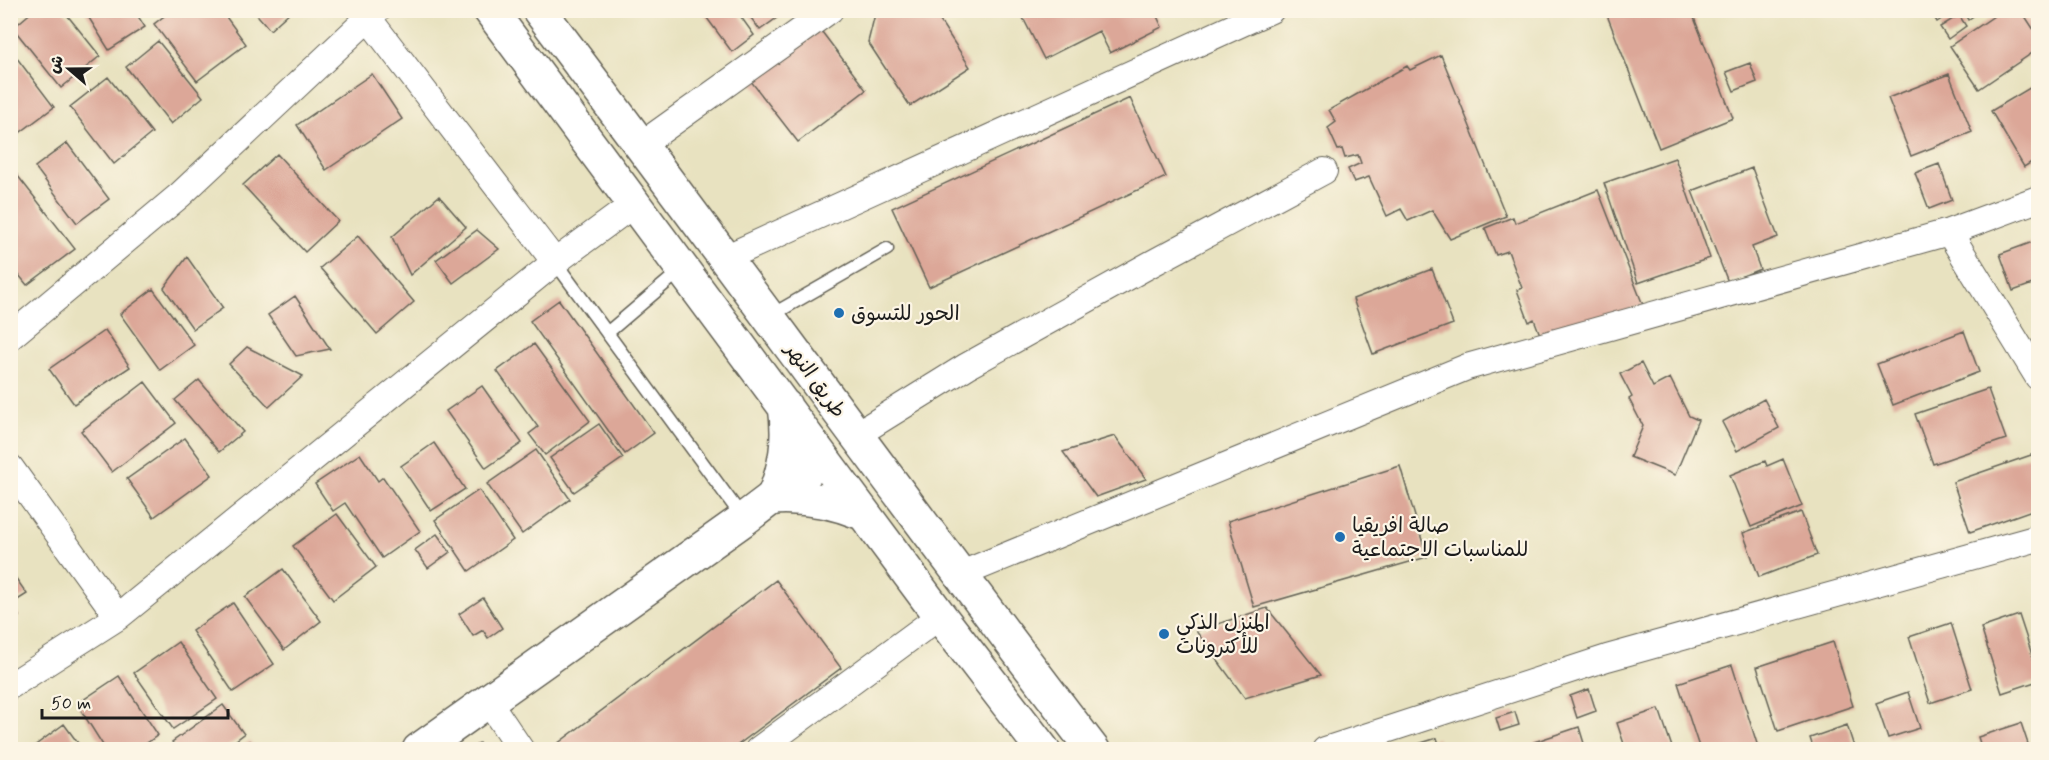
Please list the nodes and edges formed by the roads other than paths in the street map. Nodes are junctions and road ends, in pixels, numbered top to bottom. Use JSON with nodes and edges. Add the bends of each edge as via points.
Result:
{"nodes":[{"id":1,"x":490,"y":10,"type":"edge"},
{"id":2,"x":538,"y":10,"type":"edge"},
{"id":3,"x":830,"y":10,"type":"edge"},
{"id":4,"x":1271,"y":10,"type":"edge"},
{"id":5,"x":368,"y":13,"type":"edge"},
{"id":6,"x":641,"y":145,"type":"junction"},
{"id":7,"x":1324,"y":171,"type":"dead end"},
{"id":8,"x":2038,"y":199,"type":"edge"},
{"id":9,"x":634,"y":204,"type":"junction"},
{"id":10,"x":1949,"y":232,"type":"junction"},
{"id":11,"x":887,"y":249,"type":"dead end"},
{"id":12,"x":725,"y":258,"type":"junction"},
{"id":13,"x":555,"y":262,"type":"junction"},
{"id":14,"x":682,"y":269,"type":"junction"},
{"id":15,"x":769,"y":316,"type":"junction"},
{"id":16,"x":607,"y":333,"type":"junction"},
{"id":17,"x":10,"y":336,"type":"edge"},
{"id":18,"x":2038,"y":377,"type":"edge"},
{"id":19,"x":785,"y":406,"type":"junction"},
{"id":20,"x":856,"y":435,"type":"junction"},
{"id":21,"x":823,"y":459,"type":"junction"},
{"id":22,"x":10,"y":467,"type":"edge"},
{"id":23,"x":773,"y":498,"type":"junction"},
{"id":24,"x":862,"y":513,"type":"junction"},
{"id":25,"x":744,"y":519,"type":"junction"},
{"id":26,"x":2038,"y":538,"type":"edge"},
{"id":27,"x":959,"y":574,"type":"junction"},
{"id":28,"x":940,"y":616,"type":"junction"},
{"id":29,"x":118,"y":617,"type":"junction"},
{"id":30,"x":10,"y":686,"type":"edge"},
{"id":31,"x":488,"y":701,"type":"junction"},
{"id":32,"x":419,"y":750,"type":"edge"},
{"id":33,"x":521,"y":750,"type":"edge"},
{"id":34,"x":758,"y":750,"type":"edge"},
{"id":35,"x":1043,"y":750,"type":"edge"},
{"id":36,"x":1093,"y":750,"type":"edge"},
{"id":37,"x":1325,"y":750,"type":"edge"}],
"edges":[{"from":1,"to":9,"type":"main road","name":"طريق النهر"},
{"from":2,"to":6,"type":"main road","name":"طريق النهر"},
{"from":3,"to":6,"type":"street"},
{"from":4,"to":12,"type":"street"},
{"from":5,"to":13,"type":"street"},
{"from":5,"to":17,"type":"street","via":[[180,195]]},
{"from":6,"to":12,"type":"main road","name":"طريق النهر"},
{"from":7,"to":20,"type":"street","via":[[967,366]]},
{"from":8,"to":10,"type":"street"},
{"from":9,"to":13,"type":"street"},
{"from":9,"to":14,"type":"main road","name":"طريق النهر"},
{"from":10,"to":18,"type":"street"},
{"from":10,"to":27,"type":"street","via":[[1467,367]]},
{"from":11,"to":15,"type":"lane"},
{"from":12,"to":15,"type":"main road","name":"طريق النهر"},
{"from":13,"to":16,"type":"lane"},
{"from":13,"to":29,"type":"street"},
{"from":14,"to":16,"type":"lane"},
{"from":14,"to":19,"type":"main road","name":"طريق النهر"},
{"from":15,"to":20,"type":"main road","name":"طريق النهر"},
{"from":16,"to":25,"type":"lane"},
{"from":19,"to":21,"type":"main road","name":"طريق النهر"},
{"from":19,"to":23,"type":"main road","via":[[786,459]]},
{"from":20,"to":27,"type":"main road","name":"طريق النهر"},
{"from":21,"to":23,"type":"main road"},
{"from":21,"to":24,"type":"main road","name":"طريق النهر"},
{"from":22,"to":29,"type":"street"},
{"from":23,"to":24,"type":"main road","via":[[828,501]]},
{"from":23,"to":25,"type":"main road"},
{"from":24,"to":28,"type":"main road","name":"طريق النهر"},
{"from":25,"to":31,"type":"main road"},
{"from":26,"to":37,"type":"street","via":[[1606,658]]},
{"from":27,"to":36,"type":"main road","name":"طريق النهر"},
{"from":28,"to":34,"type":"street"},
{"from":28,"to":35,"type":"main road","name":"طريق النهر"},
{"from":29,"to":30,"type":"street"},
{"from":31,"to":32,"type":"main road"},
{"from":31,"to":33,"type":"street"}]}
